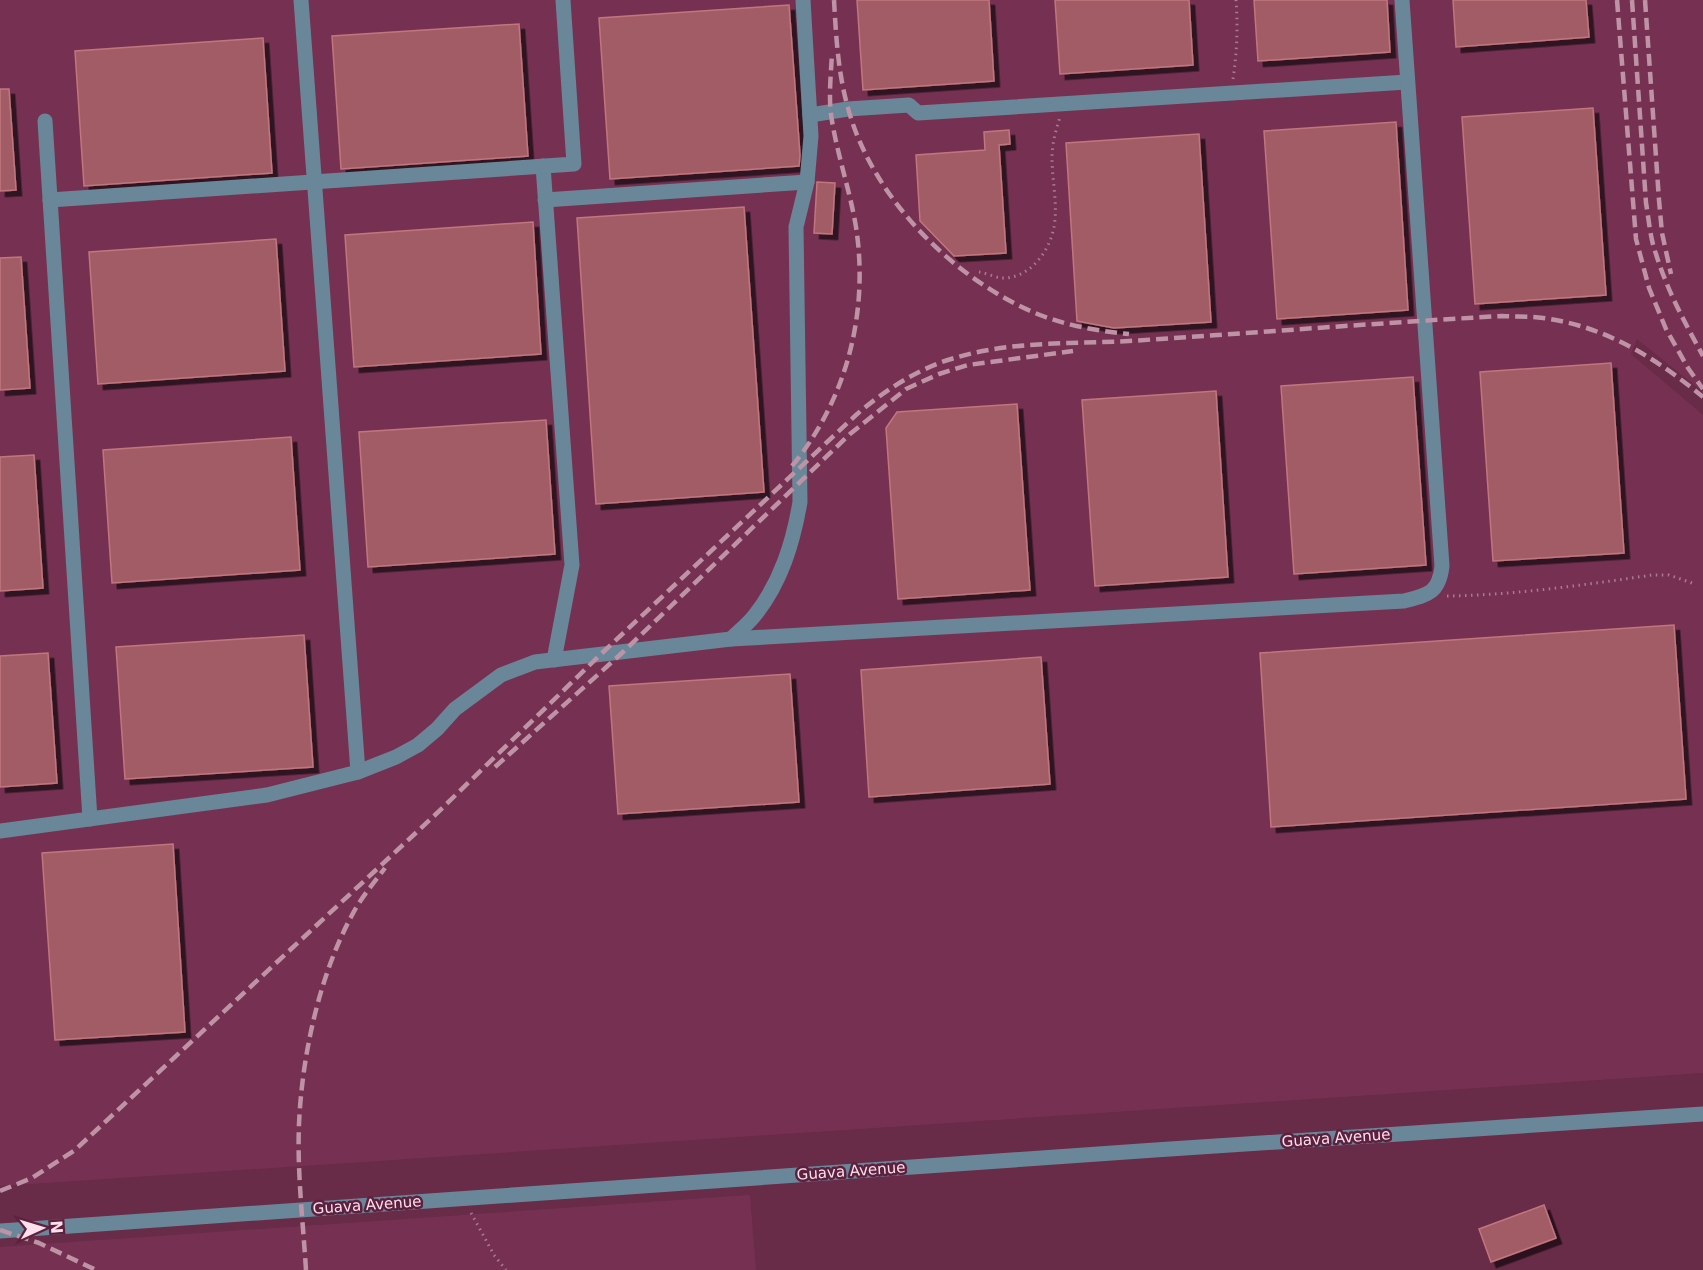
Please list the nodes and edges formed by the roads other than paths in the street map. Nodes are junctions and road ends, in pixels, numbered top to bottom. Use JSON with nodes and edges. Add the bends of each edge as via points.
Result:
{"nodes":[{"id":1,"x":301,"y":0,"type":"edge"},
{"id":2,"x":563,"y":0,"type":"edge"},
{"id":3,"x":803,"y":0,"type":"edge"},
{"id":4,"x":1402,"y":0,"type":"edge"},
{"id":5,"x":1407,"y":82,"type":"junction"},
{"id":6,"x":810,"y":115,"type":"junction"},
{"id":7,"x":45,"y":121,"type":"dead end"},
{"id":8,"x":543,"y":166,"type":"junction"},
{"id":9,"x":314,"y":180,"type":"junction"},
{"id":10,"x":807,"y":182,"type":"junction"},
{"id":11,"x":50,"y":200,"type":"junction"},
{"id":12,"x":545,"y":200,"type":"junction"},
{"id":13,"x":731,"y":639,"type":"junction"},
{"id":14,"x":554,"y":660,"type":"junction"},
{"id":15,"x":358,"y":772,"type":"junction"},
{"id":16,"x":90,"y":819,"type":"junction"},
{"id":17,"x":0,"y":831,"type":"edge"},
{"id":18,"x":1703,"y":1114,"type":"edge"},
{"id":19,"x":0,"y":1231,"type":"edge"}],
"edges":[{"from":1,"to":9,"type":"street"},
{"from":2,"to":8,"type":"street","via":[[574,164]]},
{"from":3,"to":6,"type":"street"},
{"from":4,"to":5,"type":"street"},
{"from":5,"to":6,"type":"street","via":[[918,113],[909,105]]},
{"from":5,"to":13,"type":"street","via":[[1442,566],[1434,590],[1421,597],[1392,602]]},
{"from":6,"to":10,"type":"street"},
{"from":7,"to":11,"type":"street"},
{"from":8,"to":9,"type":"street"},
{"from":8,"to":12,"type":"street"},
{"from":9,"to":11,"type":"street"},
{"from":9,"to":15,"type":"street"},
{"from":10,"to":12,"type":"street"},
{"from":10,"to":13,"type":"street","via":[[796,227],[800,502],[794,537],[780,575],[755,616]]},
{"from":11,"to":16,"type":"street"},
{"from":12,"to":14,"type":"street","via":[[572,565]]},
{"from":13,"to":14,"type":"street"},
{"from":14,"to":15,"type":"street","via":[[535,662],[501,675],[455,709],[418,745]]},
{"from":15,"to":16,"type":"street","via":[[267,795]]},
{"from":16,"to":17,"type":"street"},
{"from":18,"to":19,"type":"street","name":"Guava Avenue"}]}
